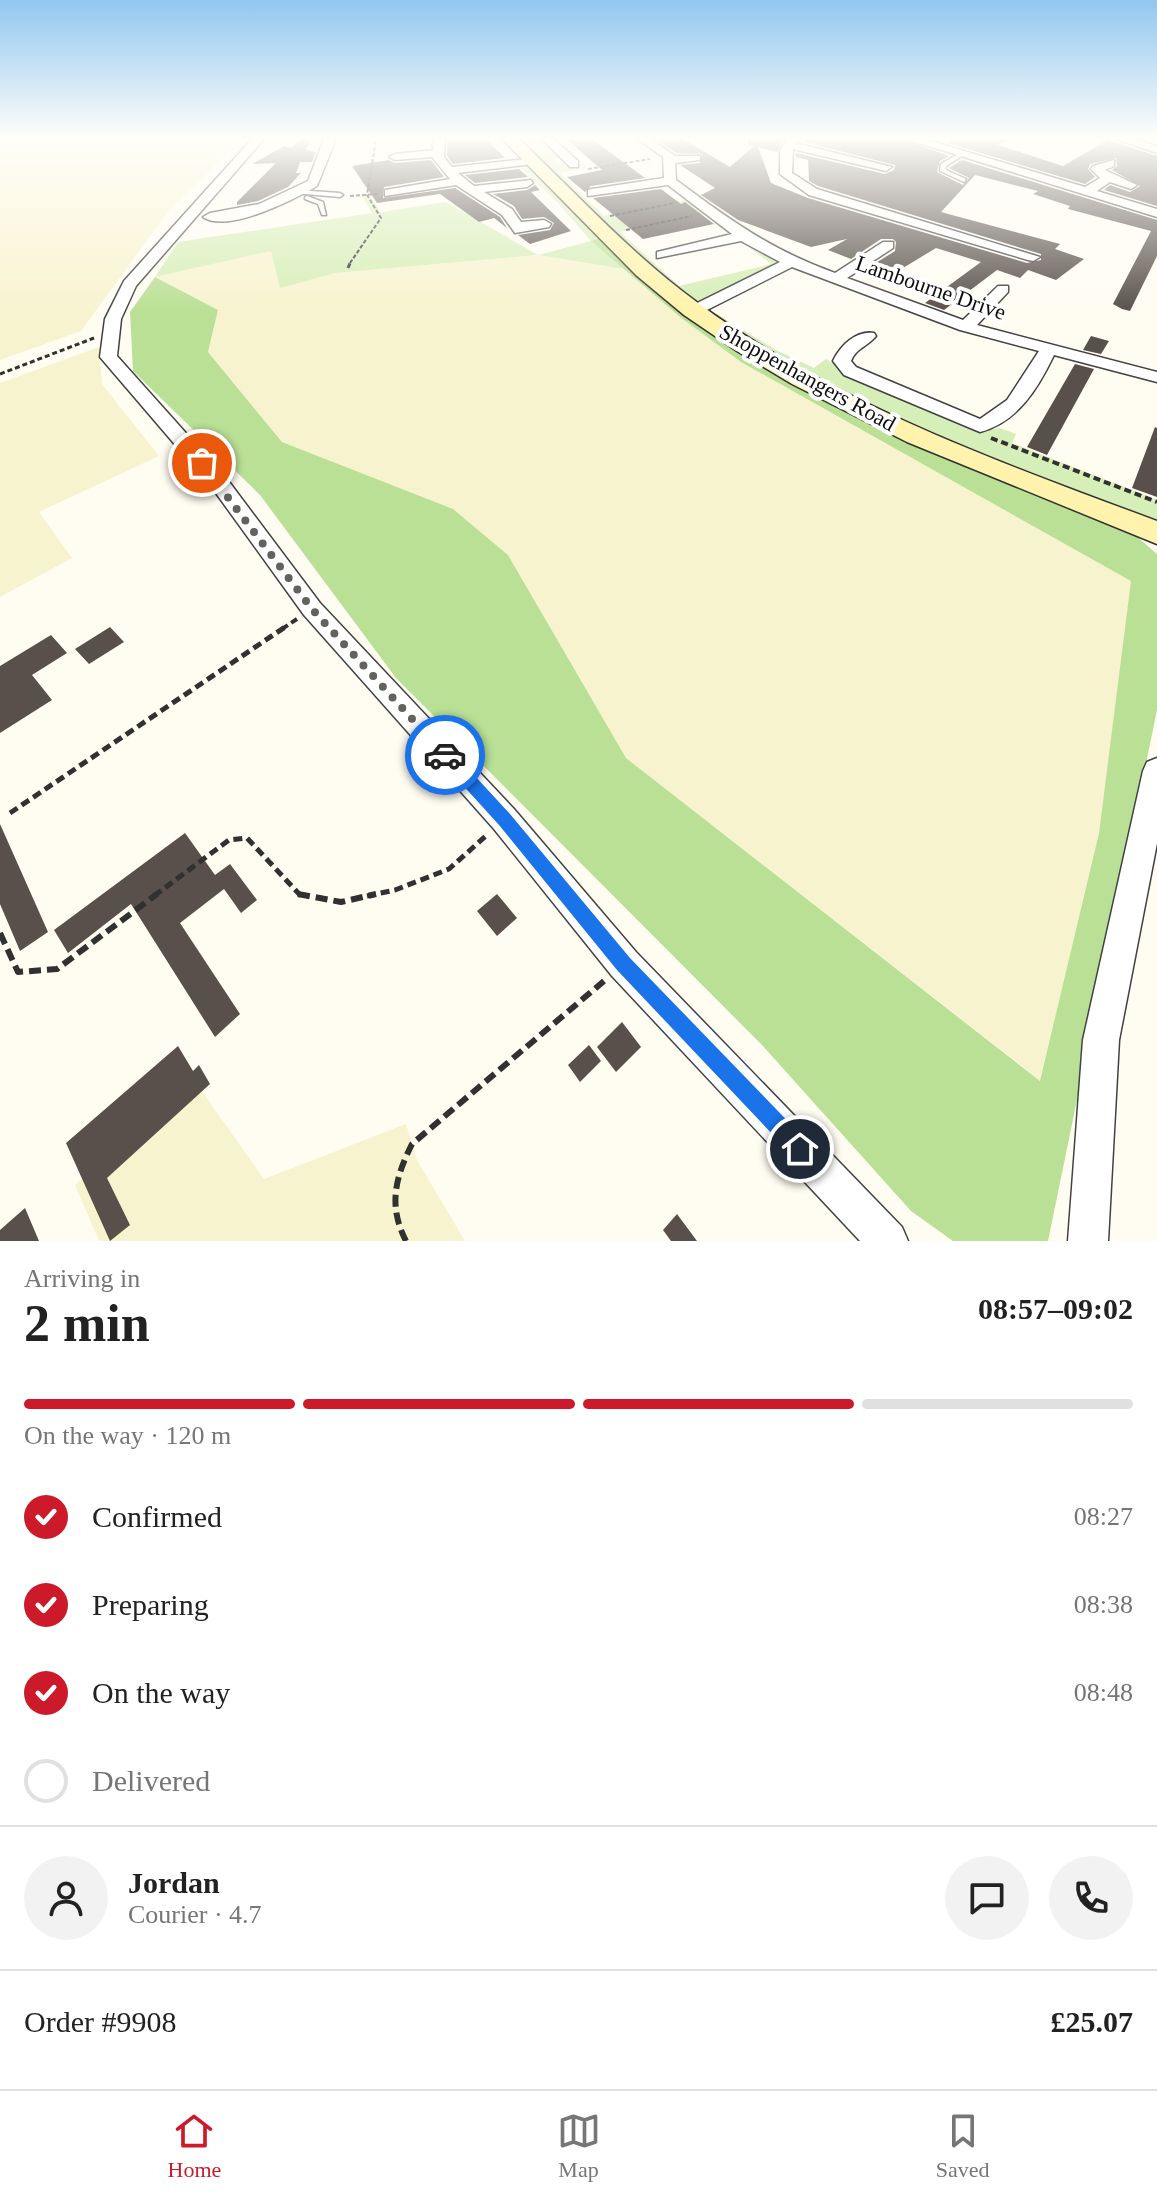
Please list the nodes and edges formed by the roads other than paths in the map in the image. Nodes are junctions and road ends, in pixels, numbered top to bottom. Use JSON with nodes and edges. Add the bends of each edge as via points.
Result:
{"nodes":[{"id":1,"x":206,"y":197,"type":"edge"},
{"id":2,"x":288,"y":197,"type":"edge"},
{"id":3,"x":305,"y":197,"type":"edge"},
{"id":4,"x":481,"y":197,"type":"edge"},
{"id":5,"x":559,"y":197,"type":"edge"},
{"id":6,"x":690,"y":197,"type":"edge"},
{"id":7,"x":829,"y":197,"type":"edge"},
{"id":8,"x":1107,"y":197,"type":"edge"},
{"id":9,"x":1157,"y":213,"type":"edge"},
{"id":10,"x":324,"y":214,"type":"dead end"},
{"id":11,"x":218,"y":219,"type":"dead end"},
{"id":12,"x":544,"y":224,"type":"dead end"},
{"id":13,"x":743,"y":236,"type":"junction"},
{"id":14,"x":888,"y":245,"type":"dead end"},
{"id":15,"x":662,"y":255,"type":"dead end"},
{"id":16,"x":1033,"y":258,"type":"dead end"},
{"id":17,"x":791,"y":262,"type":"junction"},
{"id":18,"x":837,"y":278,"type":"junction"},
{"id":19,"x":1003,"y":296,"type":"dead end"},
{"id":20,"x":693,"y":311,"type":"junction"},
{"id":21,"x":966,"y":327,"type":"junction"},
{"id":22,"x":868,"y":336,"type":"dead end"},
{"id":23,"x":1050,"y":347,"type":"junction"},
{"id":24,"x":1157,"y":377,"type":"edge"},
{"id":25,"x":1157,"y":537,"type":"edge"},
{"id":26,"x":1157,"y":771,"type":"edge"},
{"id":27,"x":1150,"y":844,"type":"edge"},
{"id":28,"x":1092,"y":1236,"type":"edge"},
{"id":29,"x":888,"y":1241,"type":"edge"}],
"edges":[{"from":1,"to":29,"type":"street","via":[[129,284],[113,312],[108,357],[220,484],[312,609],[504,819],[624,964]]},
{"from":2,"to":11,"type":"street"},
{"from":3,"to":10,"type":"lane","via":[[321,203]]},
{"from":4,"to":12,"type":"street","via":[[507,212],[518,229]]},
{"from":5,"to":20,"type":"street","name":"Shoppenhangers Road"},
{"from":6,"to":13,"type":"street","name":"Lambourne Drive"},
{"from":7,"to":16,"type":"street"},
{"from":8,"to":9,"type":"street"},
{"from":13,"to":15,"type":"street"},
{"from":13,"to":17,"type":"street","name":"Lambourne Drive"},
{"from":14,"to":18,"type":"street"},
{"from":17,"to":18,"type":"street","name":"Lambourne Drive"},
{"from":17,"to":20,"type":"street"},
{"from":18,"to":21,"type":"street","name":"Lambourne Drive"},
{"from":19,"to":21,"type":"street"},
{"from":20,"to":25,"type":"street","name":"Shoppenhangers Road","via":[[864,412]]},
{"from":21,"to":23,"type":"street","name":"Lambourne Drive"},
{"from":22,"to":23,"type":"street","via":[[846,351],[842,361],[850,371],[980,426],[997,421],[1016,403]]},
{"from":23,"to":24,"type":"street","name":"Lambourne Drive"},
{"from":26,"to":27,"type":"street"},
{"from":27,"to":28,"type":"street","via":[[1101,1040]]}]}
